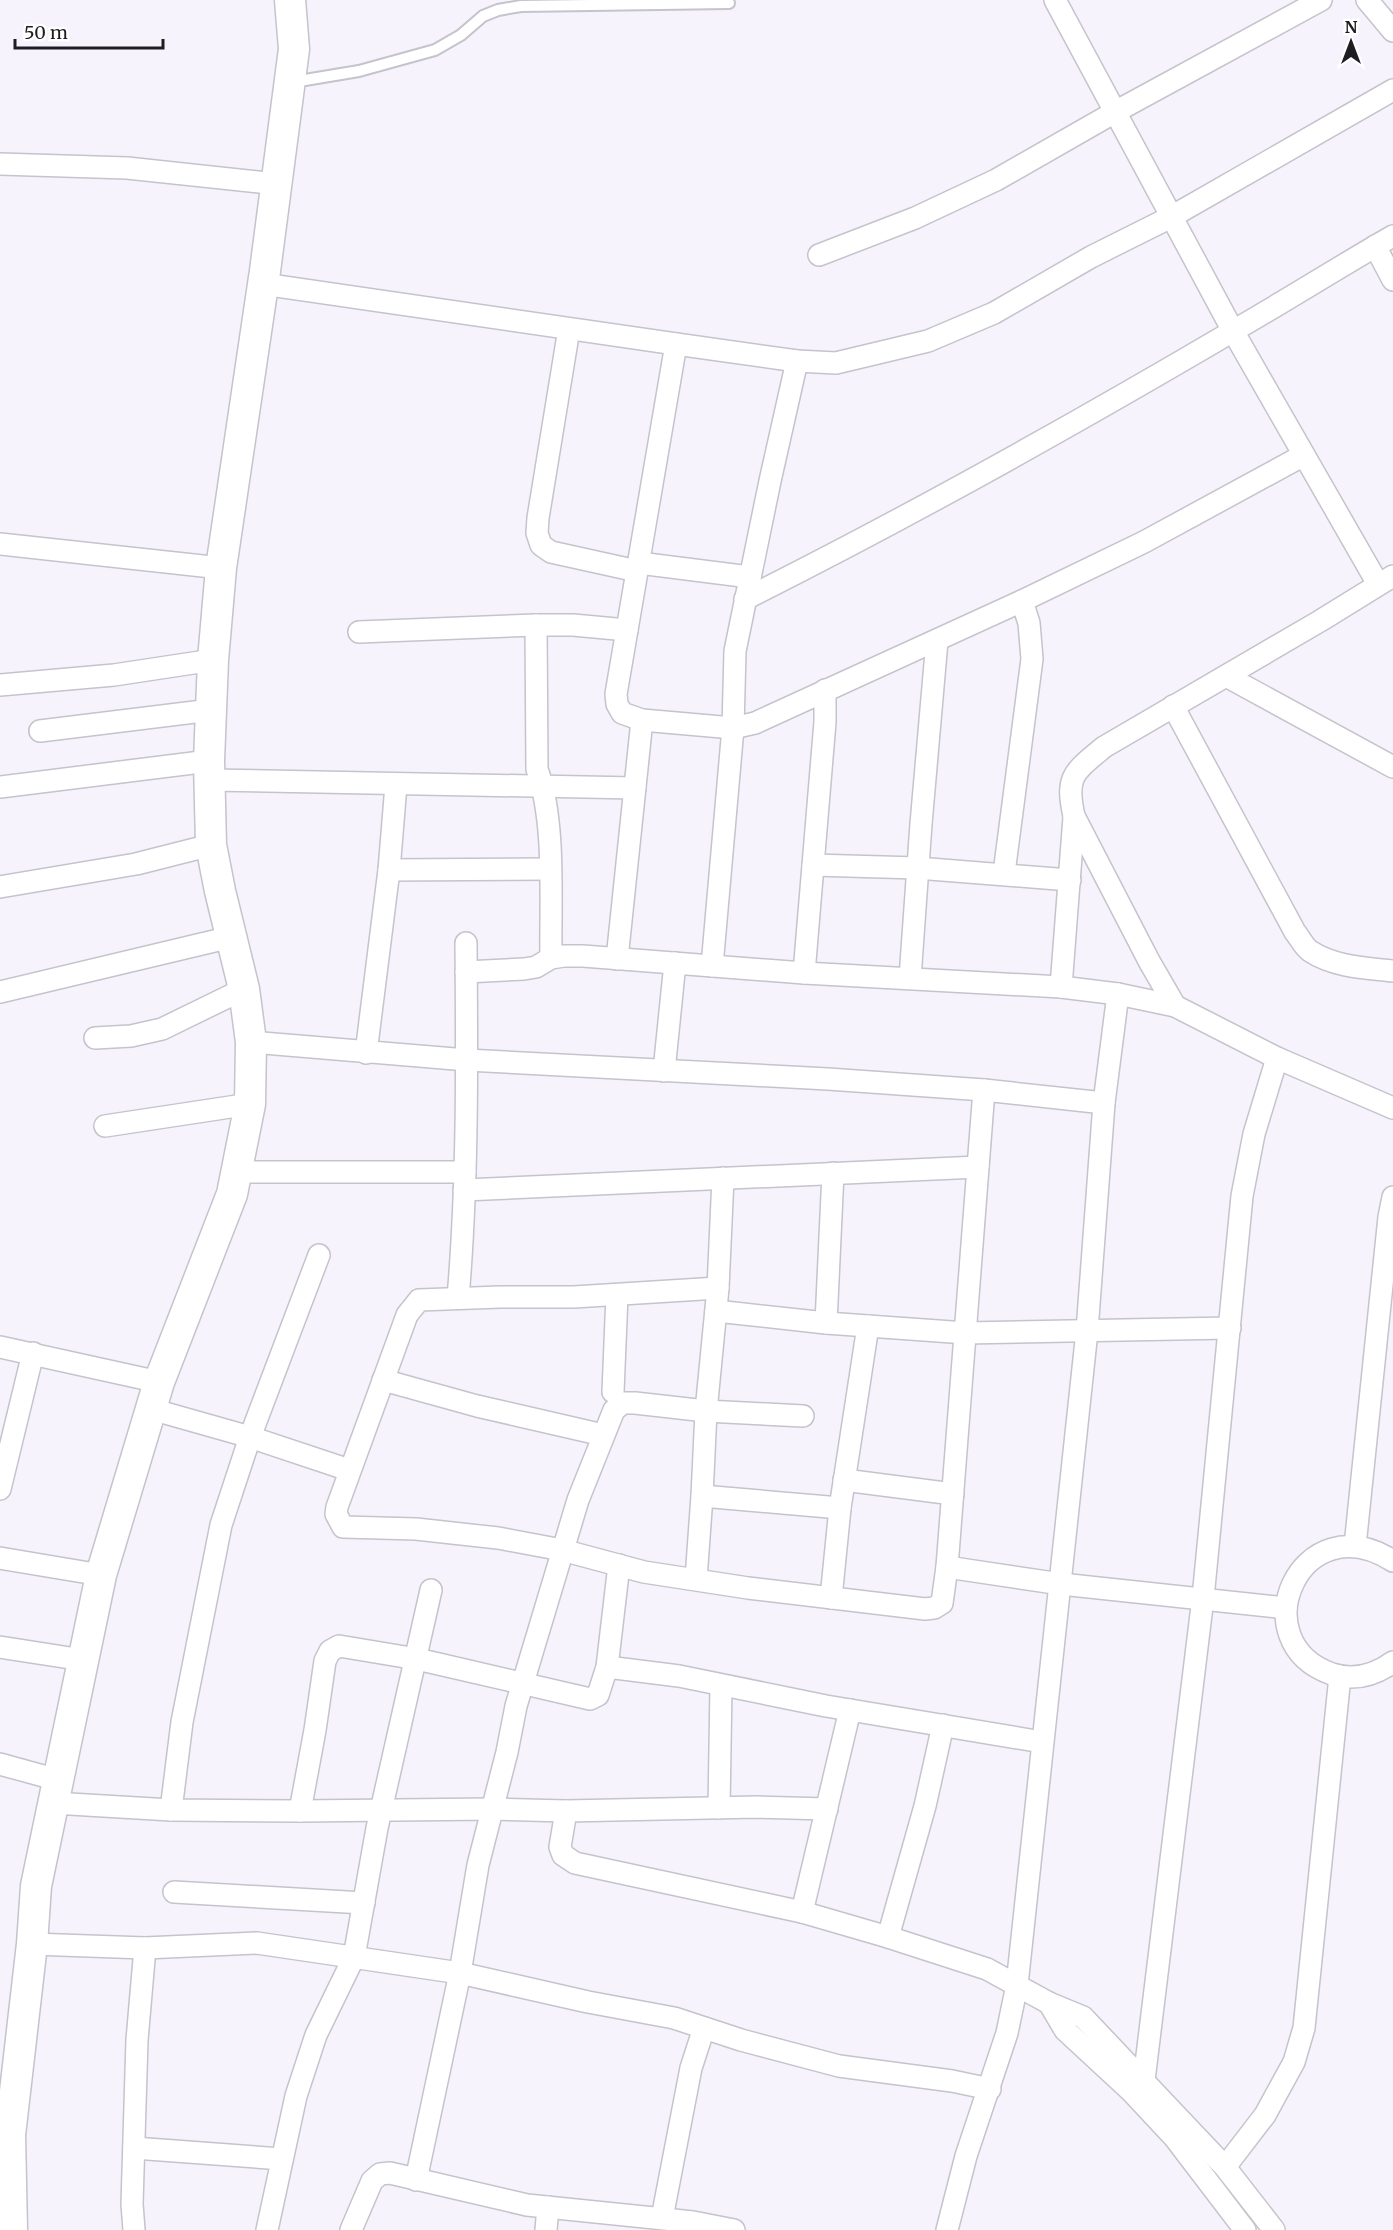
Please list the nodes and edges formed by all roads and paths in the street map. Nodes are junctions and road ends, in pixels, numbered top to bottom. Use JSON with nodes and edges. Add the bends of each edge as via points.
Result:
{"nodes":[{"id":1,"x":290,"y":0,"type":"edge"},
{"id":2,"x":1055,"y":0,"type":"edge"},
{"id":3,"x":1321,"y":0,"type":"edge"},
{"id":4,"x":1367,"y":0,"type":"edge"},
{"id":5,"x":729,"y":3,"type":"dead end"},
{"id":6,"x":1393,"y":31,"type":"edge"},
{"id":7,"x":290,"y":83,"type":"junction"},
{"id":8,"x":1393,"y":90,"type":"edge"},
{"id":9,"x":1115,"y":112,"type":"junction"},
{"id":10,"x":0,"y":164,"type":"edge"},
{"id":11,"x":277,"y":184,"type":"junction"},
{"id":12,"x":1171,"y":217,"type":"junction"},
{"id":13,"x":1384,"y":241,"type":"edge"},
{"id":14,"x":819,"y":255,"type":"dead end"},
{"id":15,"x":1393,"y":280,"type":"edge"},
{"id":16,"x":263,"y":284,"type":"junction"},
{"id":17,"x":569,"y":329,"type":"junction"},
{"id":18,"x":1233,"y":331,"type":"junction"},
{"id":19,"x":676,"y":344,"type":"junction"},
{"id":20,"x":797,"y":361,"type":"junction"},
{"id":21,"x":1304,"y":455,"type":"junction"},
{"id":22,"x":0,"y":544,"type":"edge"},
{"id":23,"x":638,"y":567,"type":"junction"},
{"id":24,"x":221,"y":568,"type":"junction"},
{"id":25,"x":750,"y":577,"type":"junction"},
{"id":26,"x":1386,"y":580,"type":"edge"},
{"id":27,"x":746,"y":599,"type":"junction"},
{"id":28,"x":1022,"y":602,"type":"junction"},
{"id":29,"x":536,"y":625,"type":"junction"},
{"id":30,"x":627,"y":630,"type":"junction"},
{"id":31,"x":359,"y":632,"type":"dead end"},
{"id":32,"x":937,"y":641,"type":"junction"},
{"id":33,"x":213,"y":660,"type":"junction"},
{"id":34,"x":1226,"y":676,"type":"junction"},
{"id":35,"x":0,"y":685,"type":"edge"},
{"id":36,"x":825,"y":690,"type":"junction"},
{"id":37,"x":1173,"y":706,"type":"junction"},
{"id":38,"x":211,"y":710,"type":"junction"},
{"id":39,"x":642,"y":720,"type":"junction"},
{"id":40,"x":733,"y":728,"type":"junction"},
{"id":41,"x":40,"y":731,"type":"dead end"},
{"id":42,"x":1393,"y":767,"type":"edge"},
{"id":43,"x":209,"y":770,"type":"junction"},
{"id":44,"x":396,"y":785,"type":"junction"},
{"id":45,"x":543,"y":786,"type":"junction"},
{"id":46,"x":0,"y":787,"type":"edge"},
{"id":47,"x":635,"y":788,"type":"junction"},
{"id":48,"x":1074,"y":816,"type":"junction"},
{"id":49,"x":211,"y":845,"type":"junction"},
{"id":50,"x":813,"y":865,"type":"junction"},
{"id":51,"x":917,"y":868,"type":"junction"},
{"id":52,"x":550,"y":869,"type":"junction"},
{"id":53,"x":389,"y":870,"type":"junction"},
{"id":54,"x":1004,"y":873,"type":"junction"},
{"id":55,"x":1070,"y":880,"type":"junction"},
{"id":56,"x":0,"y":887,"type":"edge"},
{"id":57,"x":231,"y":937,"type":"junction"},
{"id":58,"x":466,"y":943,"type":"dead end"},
{"id":59,"x":551,"y":958,"type":"junction"},
{"id":60,"x":617,"y":959,"type":"junction"},
{"id":61,"x":675,"y":963,"type":"junction"},
{"id":62,"x":712,"y":966,"type":"junction"},
{"id":63,"x":1393,"y":971,"type":"edge"},
{"id":64,"x":466,"y":972,"type":"junction"},
{"id":65,"x":804,"y":973,"type":"junction"},
{"id":66,"x":910,"y":978,"type":"junction"},
{"id":67,"x":1061,"y":987,"type":"junction"},
{"id":68,"x":244,"y":989,"type":"junction"},
{"id":69,"x":0,"y":992,"type":"edge"},
{"id":70,"x":1118,"y":994,"type":"junction"},
{"id":71,"x":1175,"y":1006,"type":"junction"},
{"id":72,"x":95,"y":1038,"type":"dead end"},
{"id":73,"x":251,"y":1042,"type":"junction"},
{"id":74,"x":366,"y":1053,"type":"junction"},
{"id":75,"x":1277,"y":1058,"type":"junction"},
{"id":76,"x":467,"y":1060,"type":"junction"},
{"id":77,"x":664,"y":1071,"type":"junction"},
{"id":78,"x":984,"y":1090,"type":"junction"},
{"id":79,"x":1104,"y":1103,"type":"junction"},
{"id":80,"x":250,"y":1104,"type":"junction"},
{"id":81,"x":1393,"y":1108,"type":"edge"},
{"id":82,"x":105,"y":1126,"type":"dead end"},
{"id":83,"x":978,"y":1167,"type":"junction"},
{"id":84,"x":237,"y":1172,"type":"junction"},
{"id":85,"x":833,"y":1173,"type":"junction"},
{"id":86,"x":723,"y":1178,"type":"junction"},
{"id":87,"x":464,"y":1181,"type":"junction"},
{"id":88,"x":1393,"y":1197,"type":"edge"},
{"id":89,"x":319,"y":1256,"type":"dead end"},
{"id":90,"x":718,"y":1288,"type":"junction"},
{"id":91,"x":617,"y":1295,"type":"junction"},
{"id":92,"x":458,"y":1298,"type":"junction"},
{"id":93,"x":716,"y":1311,"type":"junction"},
{"id":94,"x":826,"y":1323,"type":"junction"},
{"id":95,"x":868,"y":1326,"type":"junction"},
{"id":96,"x":1230,"y":1328,"type":"junction"},
{"id":97,"x":1087,"y":1331,"type":"junction"},
{"id":98,"x":966,"y":1333,"type":"junction"},
{"id":99,"x":0,"y":1347,"type":"edge"},
{"id":100,"x":33,"y":1353,"type":"junction"},
{"id":101,"x":382,"y":1380,"type":"junction"},
{"id":102,"x":614,"y":1392,"type":"dead end"},
{"id":103,"x":155,"y":1395,"type":"junction"},
{"id":104,"x":706,"y":1410,"type":"junction"},
{"id":105,"x":803,"y":1416,"type":"dead end"},
{"id":106,"x":603,"y":1435,"type":"junction"},
{"id":107,"x":250,"y":1437,"type":"junction"},
{"id":108,"x":349,"y":1470,"type":"junction"},
{"id":109,"x":844,"y":1480,"type":"junction"},
{"id":110,"x":0,"y":1489,"type":"edge"},
{"id":111,"x":953,"y":1494,"type":"junction"},
{"id":112,"x":702,"y":1496,"type":"junction"},
{"id":113,"x":840,"y":1508,"type":"junction"},
{"id":114,"x":1355,"y":1546,"type":"junction"},
{"id":115,"x":562,"y":1550,"type":"junction"},
{"id":116,"x":0,"y":1557,"type":"edge"},
{"id":117,"x":1393,"y":1561,"type":"edge"},
{"id":118,"x":619,"y":1565,"type":"junction"},
{"id":119,"x":947,"y":1567,"type":"junction"},
{"id":120,"x":101,"y":1575,"type":"junction"},
{"id":121,"x":696,"y":1580,"type":"junction"},
{"id":122,"x":1061,"y":1584,"type":"junction"},
{"id":123,"x":431,"y":1590,"type":"dead end"},
{"id":124,"x":831,"y":1598,"type":"junction"},
{"id":125,"x":1203,"y":1598,"type":"junction"},
{"id":126,"x":1286,"y":1608,"type":"junction"},
{"id":127,"x":0,"y":1647,"type":"edge"},
{"id":128,"x":417,"y":1659,"type":"junction"},
{"id":129,"x":83,"y":1660,"type":"junction"},
{"id":130,"x":1393,"y":1662,"type":"edge"},
{"id":131,"x":607,"y":1666,"type":"junction"},
{"id":132,"x":1340,"y":1676,"type":"junction"},
{"id":133,"x":524,"y":1684,"type":"junction"},
{"id":134,"x":721,"y":1686,"type":"junction"},
{"id":135,"x":850,"y":1710,"type":"junction"},
{"id":136,"x":944,"y":1725,"type":"junction"},
{"id":137,"x":1042,"y":1742,"type":"junction"},
{"id":138,"x":0,"y":1764,"type":"edge"},
{"id":139,"x":56,"y":1792,"type":"junction"},
{"id":140,"x":719,"y":1808,"type":"junction"},
{"id":141,"x":492,"y":1809,"type":"junction"},
{"id":142,"x":827,"y":1809,"type":"junction"},
{"id":143,"x":171,"y":1810,"type":"junction"},
{"id":144,"x":300,"y":1811,"type":"junction"},
{"id":145,"x":381,"y":1811,"type":"junction"},
{"id":146,"x":566,"y":1811,"type":"junction"},
{"id":147,"x":174,"y":1892,"type":"dead end"},
{"id":148,"x":364,"y":1903,"type":"junction"},
{"id":149,"x":802,"y":1912,"type":"junction"},
{"id":150,"x":888,"y":1937,"type":"junction"},
{"id":151,"x":32,"y":1944,"type":"junction"},
{"id":152,"x":145,"y":1948,"type":"junction"},
{"id":153,"x":354,"y":1957,"type":"junction"},
{"id":154,"x":460,"y":1973,"type":"junction"},
{"id":155,"x":1017,"y":1985,"type":"junction"},
{"id":156,"x":1049,"y":2003,"type":"junction"},
{"id":157,"x":704,"y":2028,"type":"junction"},
{"id":158,"x":8,"y":2070,"type":"edge"},
{"id":159,"x":1144,"y":2080,"type":"junction"},
{"id":160,"x":990,"y":2089,"type":"junction"},
{"id":161,"x":134,"y":2148,"type":"junction"},
{"id":162,"x":6,"y":2152,"type":"edge"},
{"id":163,"x":282,"y":2158,"type":"junction"},
{"id":164,"x":1225,"y":2167,"type":"junction"},
{"id":165,"x":416,"y":2180,"type":"junction"},
{"id":166,"x":548,"y":2207,"type":"junction"},
{"id":167,"x":662,"y":2218,"type":"junction"},
{"id":168,"x":12,"y":2230,"type":"edge"},
{"id":169,"x":134,"y":2230,"type":"edge"},
{"id":170,"x":267,"y":2230,"type":"edge"},
{"id":171,"x":351,"y":2230,"type":"edge"},
{"id":172,"x":546,"y":2230,"type":"edge"},
{"id":173,"x":734,"y":2230,"type":"edge"},
{"id":174,"x":948,"y":2230,"type":"edge"},
{"id":175,"x":1245,"y":2230,"type":"edge"},
{"id":176,"x":1274,"y":2230,"type":"edge"}],
"edges":[{"from":1,"to":7,"type":"main road","via":[[294,50]]},
{"from":2,"to":9,"type":"street"},
{"from":3,"to":9,"type":"street"},
{"from":4,"to":6,"type":"street"},
{"from":5,"to":7,"type":"lane","via":[[521,6],[498,10],[435,50],[359,71]]},
{"from":7,"to":11,"type":"main road"},
{"from":8,"to":12,"type":"street"},
{"from":9,"to":12,"type":"street"},
{"from":9,"to":14,"type":"street","via":[[996,180],[915,218]]},
{"from":10,"to":11,"type":"street","via":[[127,168]]},
{"from":11,"to":16,"type":"main road"},
{"from":12,"to":18,"type":"street"},
{"from":12,"to":20,"type":"street","via":[[994,313],[928,341],[836,363]]},
{"from":13,"to":15,"type":"street"},
{"from":13,"to":18,"type":"street"},
{"from":16,"to":17,"type":"street"},
{"from":16,"to":24,"type":"main road"},
{"from":17,"to":19,"type":"street"},
{"from":17,"to":23,"type":"street","via":[[542,489],[539,539],[551,552]]},
{"from":18,"to":21,"type":"street"},
{"from":18,"to":27,"type":"street","via":[[992,468]]},
{"from":19,"to":20,"type":"street"},
{"from":19,"to":23,"type":"street"},
{"from":20,"to":25,"type":"street"},
{"from":21,"to":26,"type":"street"},
{"from":21,"to":28,"type":"street","via":[[1144,542]]},
{"from":22,"to":24,"type":"street"},
{"from":23,"to":25,"type":"street"},
{"from":23,"to":30,"type":"street"},
{"from":24,"to":33,"type":"main road"},
{"from":25,"to":27,"type":"street"},
{"from":26,"to":34,"type":"street"},
{"from":27,"to":40,"type":"street","via":[[735,651]]},
{"from":28,"to":32,"type":"street"},
{"from":28,"to":54,"type":"street","via":[[1029,623],[1032,658]]},
{"from":29,"to":30,"type":"street"},
{"from":29,"to":31,"type":"street"},
{"from":29,"to":45,"type":"street","via":[[537,769]]},
{"from":30,"to":39,"type":"street","via":[[617,704],[622,713]]},
{"from":32,"to":36,"type":"street"},
{"from":32,"to":51,"type":"street"},
{"from":33,"to":35,"type":"street","via":[[114,675]]},
{"from":33,"to":38,"type":"main road"},
{"from":34,"to":37,"type":"street"},
{"from":34,"to":42,"type":"street"},
{"from":36,"to":40,"type":"street","via":[[782,712]]},
{"from":36,"to":50,"type":"street"},
{"from":37,"to":48,"type":"street","via":[[1104,747],[1081,766],[1072,778],[1069,794]]},
{"from":37,"to":63,"type":"street","via":[[1295,932],[1309,950],[1358,967]]},
{"from":38,"to":41,"type":"street"},
{"from":38,"to":43,"type":"main road"},
{"from":39,"to":40,"type":"street"},
{"from":39,"to":47,"type":"street"},
{"from":40,"to":62,"type":"street"},
{"from":43,"to":44,"type":"street"},
{"from":43,"to":46,"type":"street"},
{"from":43,"to":49,"type":"main road"},
{"from":44,"to":45,"type":"street"},
{"from":44,"to":53,"type":"street"},
{"from":45,"to":47,"type":"street"},
{"from":45,"to":52,"type":"street"},
{"from":47,"to":60,"type":"street"},
{"from":48,"to":55,"type":"street"},
{"from":48,"to":71,"type":"street"},
{"from":49,"to":56,"type":"street","via":[[136,864]]},
{"from":49,"to":57,"type":"main road"},
{"from":50,"to":51,"type":"street"},
{"from":50,"to":65,"type":"street"},
{"from":51,"to":54,"type":"street"},
{"from":51,"to":66,"type":"street"},
{"from":52,"to":53,"type":"street"},
{"from":52,"to":59,"type":"street"},
{"from":53,"to":74,"type":"street"},
{"from":54,"to":55,"type":"street"},
{"from":55,"to":67,"type":"street"},
{"from":57,"to":68,"type":"main road"},
{"from":57,"to":69,"type":"street"},
{"from":58,"to":64,"type":"street"},
{"from":59,"to":60,"type":"street"},
{"from":59,"to":64,"type":"street","via":[[524,969]]},
{"from":60,"to":61,"type":"street"},
{"from":61,"to":62,"type":"street"},
{"from":61,"to":77,"type":"street"},
{"from":62,"to":65,"type":"street"},
{"from":64,"to":76,"type":"street"},
{"from":65,"to":66,"type":"street"},
{"from":66,"to":67,"type":"street"},
{"from":67,"to":70,"type":"street"},
{"from":68,"to":72,"type":"street","via":[[162,1029]]},
{"from":68,"to":73,"type":"main road"},
{"from":70,"to":71,"type":"street"},
{"from":70,"to":79,"type":"street"},
{"from":71,"to":75,"type":"street"},
{"from":73,"to":74,"type":"street"},
{"from":73,"to":80,"type":"main road"},
{"from":74,"to":76,"type":"street"},
{"from":75,"to":81,"type":"street"},
{"from":75,"to":96,"type":"street","via":[[1254,1134],[1242,1196]]},
{"from":76,"to":77,"type":"street"},
{"from":76,"to":87,"type":"street"},
{"from":77,"to":78,"type":"street"},
{"from":78,"to":79,"type":"street"},
{"from":78,"to":83,"type":"street"},
{"from":79,"to":97,"type":"street"},
{"from":80,"to":82,"type":"street"},
{"from":80,"to":84,"type":"main road"},
{"from":83,"to":85,"type":"street"},
{"from":83,"to":98,"type":"street"},
{"from":84,"to":87,"type":"street"},
{"from":84,"to":103,"type":"main road"},
{"from":85,"to":86,"type":"street"},
{"from":85,"to":94,"type":"street"},
{"from":86,"to":87,"type":"street"},
{"from":86,"to":90,"type":"street"},
{"from":87,"to":92,"type":"street"},
{"from":88,"to":114,"type":"street"},
{"from":89,"to":107,"type":"street"},
{"from":90,"to":91,"type":"street"},
{"from":90,"to":93,"type":"street"},
{"from":91,"to":92,"type":"street"},
{"from":91,"to":102,"type":"street"},
{"from":92,"to":101,"type":"street","via":[[418,1300],[407,1316]]},
{"from":93,"to":94,"type":"street"},
{"from":93,"to":104,"type":"street"},
{"from":94,"to":95,"type":"street"},
{"from":95,"to":98,"type":"street"},
{"from":95,"to":109,"type":"street"},
{"from":96,"to":97,"type":"street"},
{"from":96,"to":125,"type":"street"},
{"from":97,"to":98,"type":"street"},
{"from":97,"to":122,"type":"street"},
{"from":98,"to":111,"type":"street"},
{"from":99,"to":100,"type":"street"},
{"from":100,"to":103,"type":"street"},
{"from":100,"to":110,"type":"street"},
{"from":101,"to":106,"type":"street"},
{"from":101,"to":108,"type":"street"},
{"from":103,"to":107,"type":"street"},
{"from":103,"to":120,"type":"main road"},
{"from":104,"to":105,"type":"street"},
{"from":104,"to":106,"type":"street","via":[[623,1403],[614,1410]]},
{"from":104,"to":112,"type":"street"},
{"from":106,"to":115,"type":"street"},
{"from":107,"to":108,"type":"street"},
{"from":107,"to":143,"type":"street","via":[[221,1525],[205,1600],[182,1722]]},
{"from":108,"to":115,"type":"street","via":[[336,1514],[343,1527],[453,1532]]},
{"from":109,"to":111,"type":"street"},
{"from":109,"to":113,"type":"street"},
{"from":111,"to":119,"type":"street"},
{"from":112,"to":113,"type":"street"},
{"from":112,"to":121,"type":"street"},
{"from":113,"to":124,"type":"street"},
{"from":114,"to":117,"type":"street","via":[[1377,1551]]},
{"from":114,"to":126,"type":"street","via":[[1325,1552],[1301,1570],[1290,1588]]},
{"from":115,"to":118,"type":"street"},
{"from":115,"to":133,"type":"street"},
{"from":116,"to":120,"type":"street"},
{"from":118,"to":121,"type":"street"},
{"from":118,"to":131,"type":"street"},
{"from":119,"to":122,"type":"street"},
{"from":119,"to":124,"type":"street","via":[[945,1597],[934,1608]]},
{"from":120,"to":129,"type":"main road"},
{"from":121,"to":124,"type":"street"},
{"from":122,"to":125,"type":"street"},
{"from":122,"to":137,"type":"street"},
{"from":123,"to":128,"type":"street"},
{"from":125,"to":126,"type":"street"},
{"from":125,"to":159,"type":"street"},
{"from":126,"to":132,"type":"street","via":[[1295,1645],[1322,1670]]},
{"from":127,"to":129,"type":"street"},
{"from":128,"to":133,"type":"street"},
{"from":128,"to":144,"type":"street","via":[[339,1646],[330,1651],[325,1661]]},
{"from":128,"to":145,"type":"street"},
{"from":129,"to":139,"type":"main road"},
{"from":130,"to":132,"type":"street","via":[[1381,1671],[1361,1677]]},
{"from":131,"to":133,"type":"street","via":[[598,1695],[590,1699]]},
{"from":131,"to":134,"type":"street"},
{"from":132,"to":164,"type":"street","via":[[1304,2028],[1294,2062],[1265,2115]]},
{"from":133,"to":141,"type":"street"},
{"from":134,"to":135,"type":"street"},
{"from":134,"to":140,"type":"street"},
{"from":135,"to":136,"type":"street"},
{"from":135,"to":142,"type":"street"},
{"from":136,"to":137,"type":"street"},
{"from":136,"to":150,"type":"street"},
{"from":137,"to":155,"type":"street"},
{"from":138,"to":139,"type":"street"},
{"from":139,"to":143,"type":"street"},
{"from":139,"to":151,"type":"main road","via":[[36,1886]]},
{"from":140,"to":142,"type":"street"},
{"from":140,"to":146,"type":"street"},
{"from":141,"to":145,"type":"street"},
{"from":141,"to":146,"type":"street"},
{"from":141,"to":154,"type":"street","via":[[478,1864]]},
{"from":142,"to":149,"type":"street"},
{"from":143,"to":144,"type":"street"},
{"from":144,"to":145,"type":"street"},
{"from":145,"to":148,"type":"street"},
{"from":146,"to":149,"type":"street","via":[[560,1847],[563,1855],[575,1863]]},
{"from":147,"to":148,"type":"street"},
{"from":148,"to":153,"type":"street"},
{"from":149,"to":150,"type":"street"},
{"from":150,"to":155,"type":"street","via":[[987,1969]]},
{"from":151,"to":152,"type":"street"},
{"from":151,"to":158,"type":"main road"},
{"from":152,"to":153,"type":"street","via":[[258,1943]]},
{"from":152,"to":161,"type":"street"},
{"from":153,"to":154,"type":"street"},
{"from":153,"to":163,"type":"street","via":[[316,2035]]},
{"from":154,"to":157,"type":"street","via":[[674,2018]]},
{"from":154,"to":165,"type":"street"},
{"from":155,"to":156,"type":"street"},
{"from":155,"to":160,"type":"street"},
{"from":156,"to":159,"type":"street","via":[[1083,2017]]},
{"from":156,"to":175,"type":"street","via":[[1065,2030],[1174,2137]]},
{"from":157,"to":160,"type":"street","via":[[839,2066]]},
{"from":157,"to":167,"type":"street","via":[[691,2068]]},
{"from":158,"to":162,"type":"main road","via":[[10,2135]]},
{"from":159,"to":164,"type":"street"},
{"from":160,"to":174,"type":"street","via":[[966,2156]]},
{"from":161,"to":163,"type":"street"},
{"from":161,"to":169,"type":"street"},
{"from":162,"to":168,"type":"main road"},
{"from":163,"to":170,"type":"street"},
{"from":164,"to":176,"type":"street"},
{"from":165,"to":166,"type":"street"},
{"from":165,"to":171,"type":"street","via":[[380,2174],[365,2193]]},
{"from":166,"to":167,"type":"street"},
{"from":166,"to":172,"type":"street"},
{"from":167,"to":173,"type":"street"}]}
